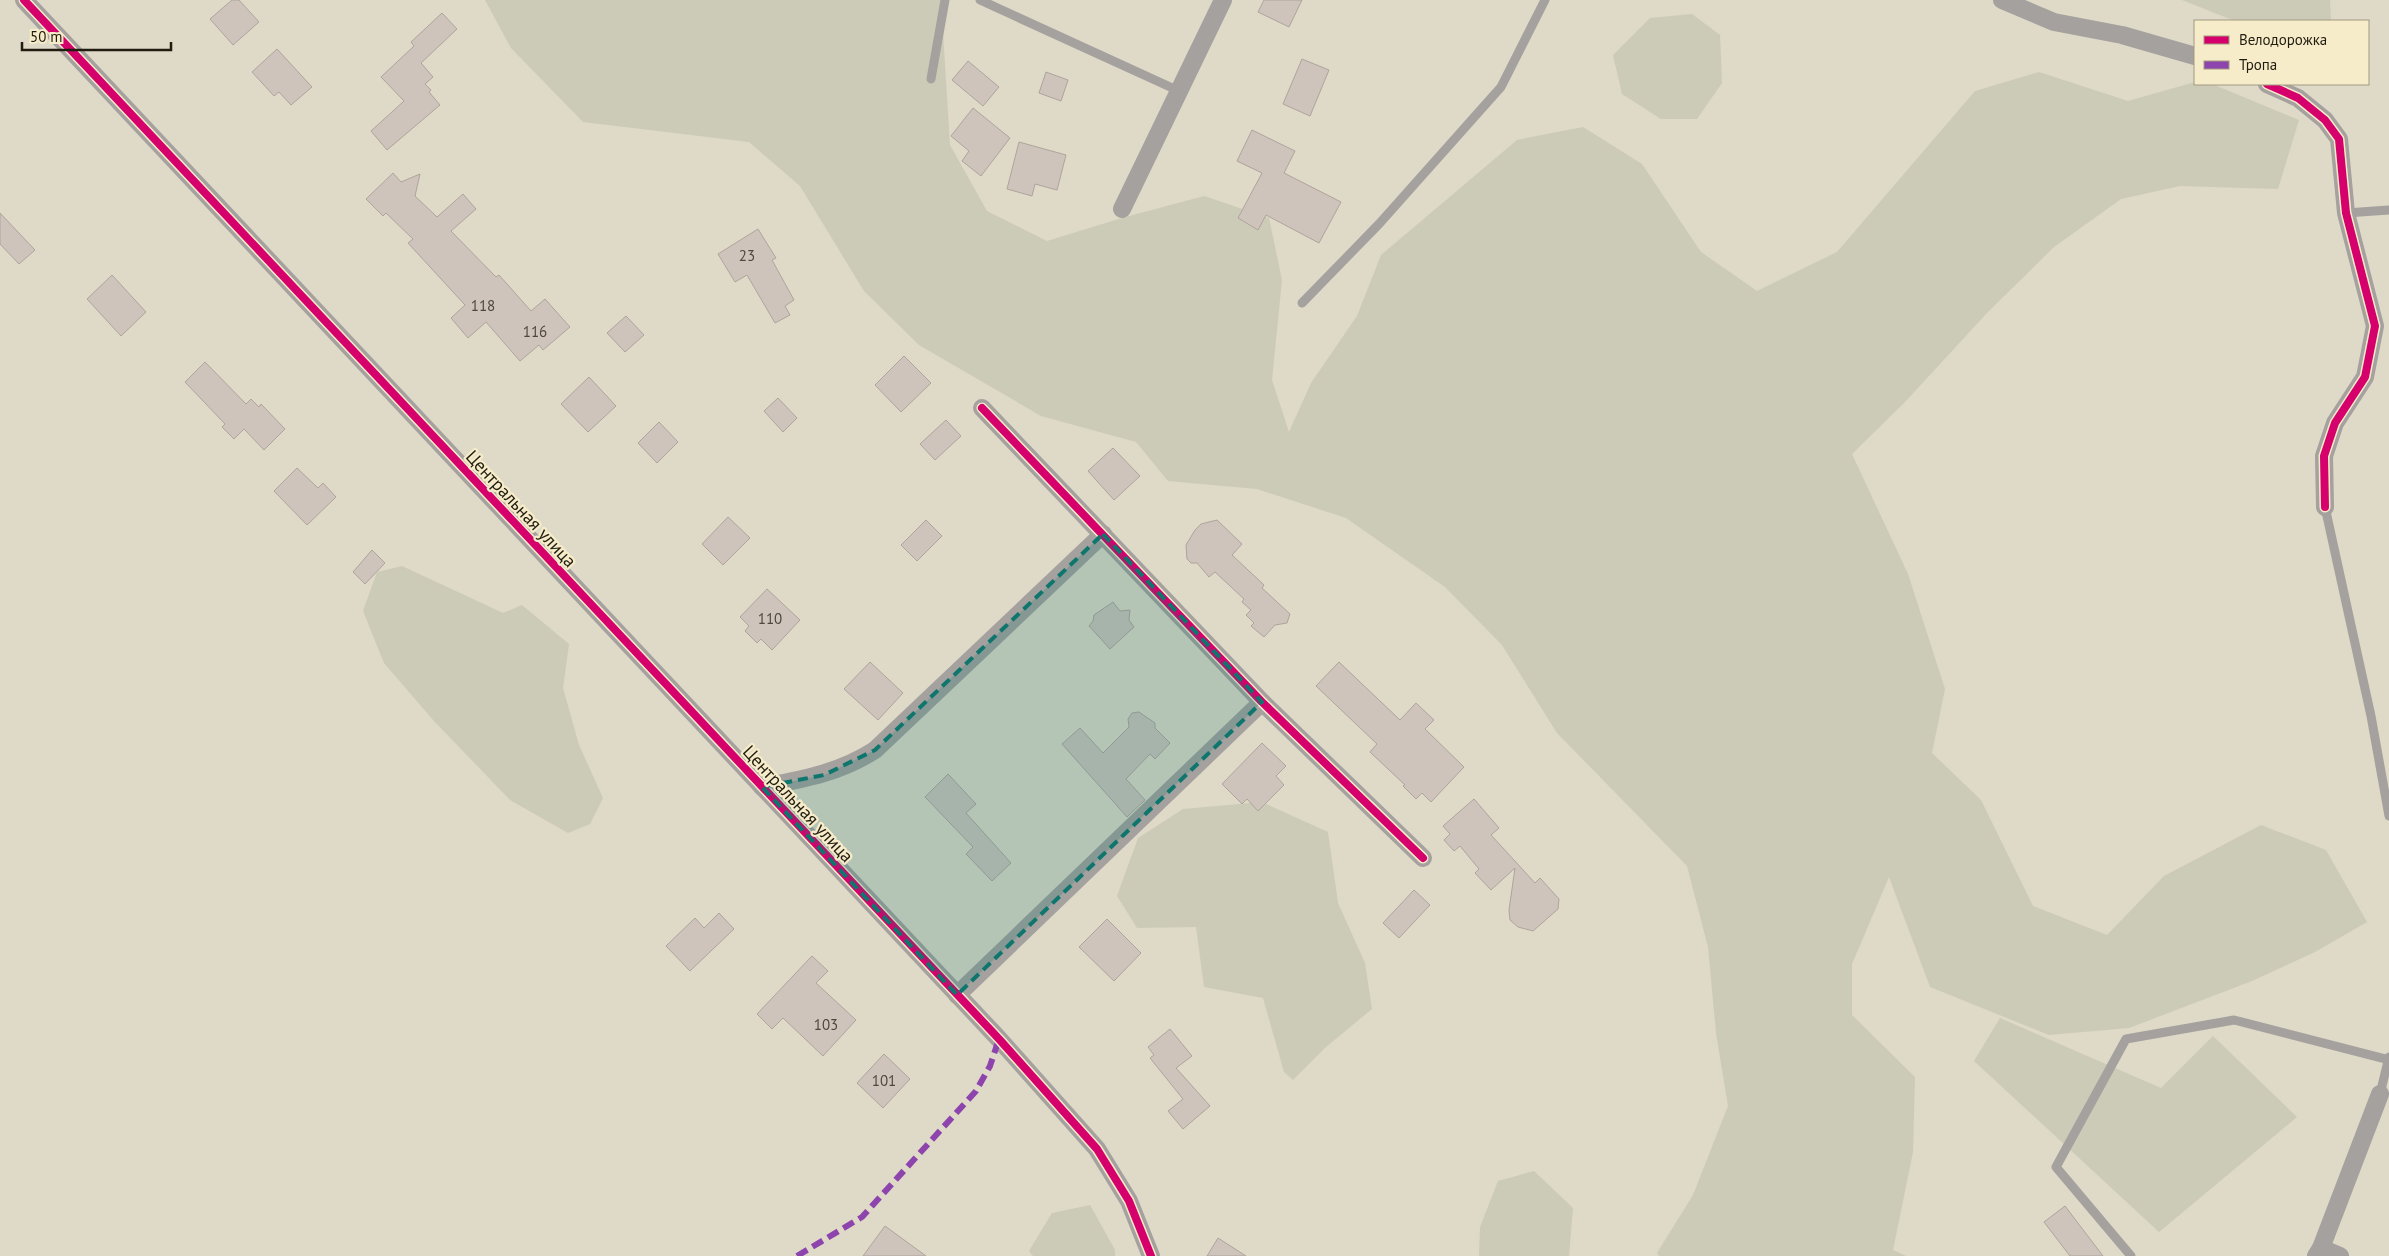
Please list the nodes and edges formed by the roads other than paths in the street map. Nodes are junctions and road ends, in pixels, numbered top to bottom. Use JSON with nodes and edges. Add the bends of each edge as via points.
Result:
{"nodes":[{"id":1,"x":24,"y":0,"type":"edge"},
{"id":2,"x":945,"y":0,"type":"edge"},
{"id":3,"x":980,"y":0,"type":"edge"},
{"id":4,"x":1223,"y":0,"type":"edge"},
{"id":5,"x":1545,"y":0,"type":"edge"},
{"id":6,"x":2002,"y":0,"type":"edge"},
{"id":7,"x":2194,"y":56,"type":"edge"},
{"id":8,"x":931,"y":79,"type":"dead end"},
{"id":9,"x":2269,"y":85,"type":"edge"},
{"id":10,"x":1179,"y":91,"type":"junction"},
{"id":11,"x":1122,"y":209,"type":"dead end"},
{"id":12,"x":2389,"y":210,"type":"edge"},
{"id":13,"x":2346,"y":213,"type":"junction"},
{"id":14,"x":1302,"y":303,"type":"dead end"},
{"id":15,"x":982,"y":408,"type":"dead end"},
{"id":16,"x":2325,"y":507,"type":"joint"},
{"id":17,"x":1103,"y":534,"type":"junction"},
{"id":18,"x":1262,"y":702,"type":"junction"},
{"id":19,"x":762,"y":787,"type":"junction"},
{"id":20,"x":2389,"y":816,"type":"edge"},
{"id":21,"x":1423,"y":858,"type":"dead end"},
{"id":22,"x":957,"y":995,"type":"junction"},
{"id":23,"x":2389,"y":1059,"type":"edge"},
{"id":24,"x":2380,"y":1094,"type":"joint"},
{"id":25,"x":2319,"y":1252,"type":"edge"},
{"id":26,"x":1150,"y":1256,"type":"edge"},
{"id":27,"x":2131,"y":1256,"type":"edge"},
{"id":28,"x":2340,"y":1256,"type":"edge"}],
"edges":[{"from":1,"to":19,"type":"street","name":"Центральная улица"},
{"from":2,"to":8,"type":"lane"},
{"from":3,"to":10,"type":"lane"},
{"from":4,"to":10,"type":"street"},
{"from":5,"to":14,"type":"lane","via":[[1501,87],[1379,224]]},
{"from":6,"to":7,"type":"street","via":[[2054,22]]},
{"from":9,"to":13,"type":"street","via":[[2298,98],[2325,120],[2339,139]]},
{"from":10,"to":11,"type":"street"},
{"from":12,"to":13,"type":"lane"},
{"from":13,"to":16,"type":"street","via":[[2375,326],[2365,377],[2335,423],[2324,456]]},
{"from":15,"to":17,"type":"street"},
{"from":16,"to":20,"type":"lane","via":[[2371,716]]},
{"from":17,"to":18,"type":"street"},
{"from":17,"to":19,"type":"street","via":[[875,750],[853,764],[824,775]]},
{"from":18,"to":21,"type":"street"},
{"from":18,"to":22,"type":"street"},
{"from":19,"to":22,"type":"street","name":"Центральная улица"},
{"from":22,"to":26,"type":"street","name":"Центральная улица","via":[[1097,1149],[1129,1201]]},
{"from":23,"to":24,"type":"lane"},
{"from":23,"to":27,"type":"lane","via":[[2234,1020],[2126,1039],[2056,1167]]},
{"from":24,"to":25,"type":"street"},
{"from":25,"to":28,"type":"street"}]}
